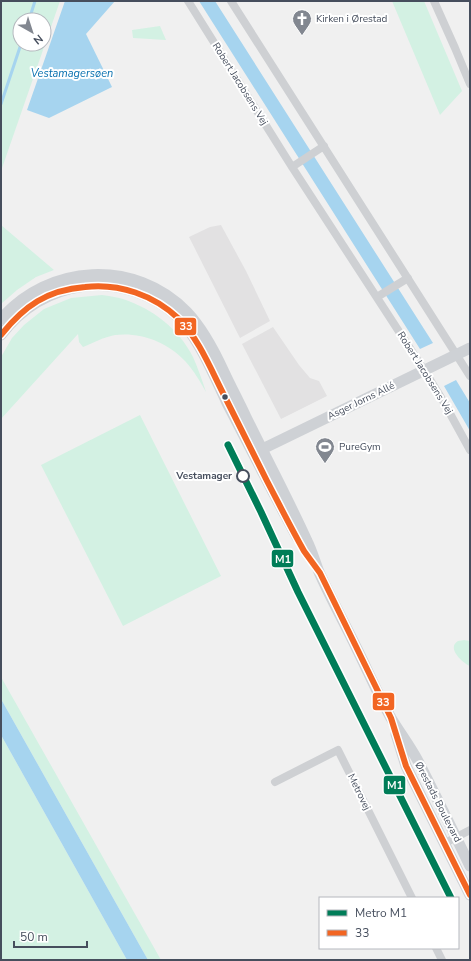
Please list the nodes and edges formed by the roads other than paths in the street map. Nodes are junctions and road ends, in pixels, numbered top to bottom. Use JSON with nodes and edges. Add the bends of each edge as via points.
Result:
{"nodes":[{"id":1,"x":188,"y":1,"type":"edge"},
{"id":2,"x":231,"y":1,"type":"edge"},
{"id":3,"x":434,"y":1,"type":"edge"},
{"id":4,"x":470,"y":84,"type":"edge"},
{"id":5,"x":324,"y":146,"type":"junction"},
{"id":6,"x":295,"y":165,"type":"junction"},
{"id":7,"x":408,"y":278,"type":"junction"},
{"id":8,"x":377,"y":297,"type":"junction"},
{"id":9,"x":1,"y":319,"type":"edge"},
{"id":10,"x":1,"y":335,"type":"edge"},
{"id":11,"x":470,"y":348,"type":"edge"},
{"id":12,"x":457,"y":355,"type":"junction"},
{"id":13,"x":424,"y":370,"type":"junction"},
{"id":14,"x":470,"y":376,"type":"edge"},
{"id":15,"x":249,"y":434,"type":"junction"},
{"id":16,"x":470,"y":450,"type":"edge"},
{"id":17,"x":257,"y":451,"type":"junction"},
{"id":18,"x":391,"y":718,"type":"junction"},
{"id":19,"x":275,"y":782,"type":"dead end"},
{"id":20,"x":470,"y":830,"type":"edge"},
{"id":21,"x":456,"y":837,"type":"junction"},
{"id":22,"x":445,"y":843,"type":"junction"},
{"id":23,"x":470,"y":866,"type":"edge"},
{"id":24,"x":470,"y":895,"type":"edge"},
{"id":25,"x":412,"y":897,"type":"edge"},
{"id":26,"x":436,"y":949,"type":"edge"},
{"id":27,"x":442,"y":960,"type":"edge"}],
"edges":[{"from":1,"to":6,"type":"street","name":"Robert Jacobsens Vej"},
{"from":2,"to":5,"type":"street"},
{"from":3,"to":4,"type":"street"},
{"from":5,"to":6,"type":"street"},
{"from":5,"to":7,"type":"street"},
{"from":6,"to":8,"type":"street","name":"Robert Jacobsens Vej"},
{"from":7,"to":8,"type":"street"},
{"from":7,"to":12,"type":"street"},
{"from":8,"to":13,"type":"street","name":"Robert Jacobsens Vej"},
{"from":9,"to":15,"type":"street","name":"Ørestads Boulevard","via":[[33,292],[71,277],[111,275],[151,286],[170,297],[186,311],[212,346]]},
{"from":10,"to":15,"type":"street","name":"Ørestads Boulevard","via":[[23,311],[38,300],[56,292],[91,286],[109,286],[145,296],[162,305],[191,333]]},
{"from":11,"to":12,"type":"street","name":"Asger Jorns Allé"},
{"from":12,"to":13,"type":"street","name":"Asger Jorns Allé"},
{"from":12,"to":14,"type":"street"},
{"from":13,"to":16,"type":"street","name":"Robert Jacobsens Vej"},
{"from":13,"to":17,"type":"street","name":"Asger Jorns Allé"},
{"from":15,"to":17,"type":"street","name":"Ørestads Boulevard"},
{"from":17,"to":18,"type":"street","name":"Ørestads Boulevard","via":[[305,552],[320,573]]},
{"from":18,"to":21,"type":"street","name":"Ørestads Boulevard","via":[[417,759]]},
{"from":18,"to":22,"type":"street","name":"Ørestads Boulevard","via":[[406,766]]},
{"from":19,"to":25,"type":"street","name":"Metrovej","via":[[338,750]]},
{"from":20,"to":21,"type":"street"},
{"from":21,"to":22,"type":"street"},
{"from":21,"to":23,"type":"street","name":"Ørestads Boulevard"},
{"from":22,"to":24,"type":"street","name":"Ørestads Boulevard"},
{"from":26,"to":27,"type":"street"}]}
